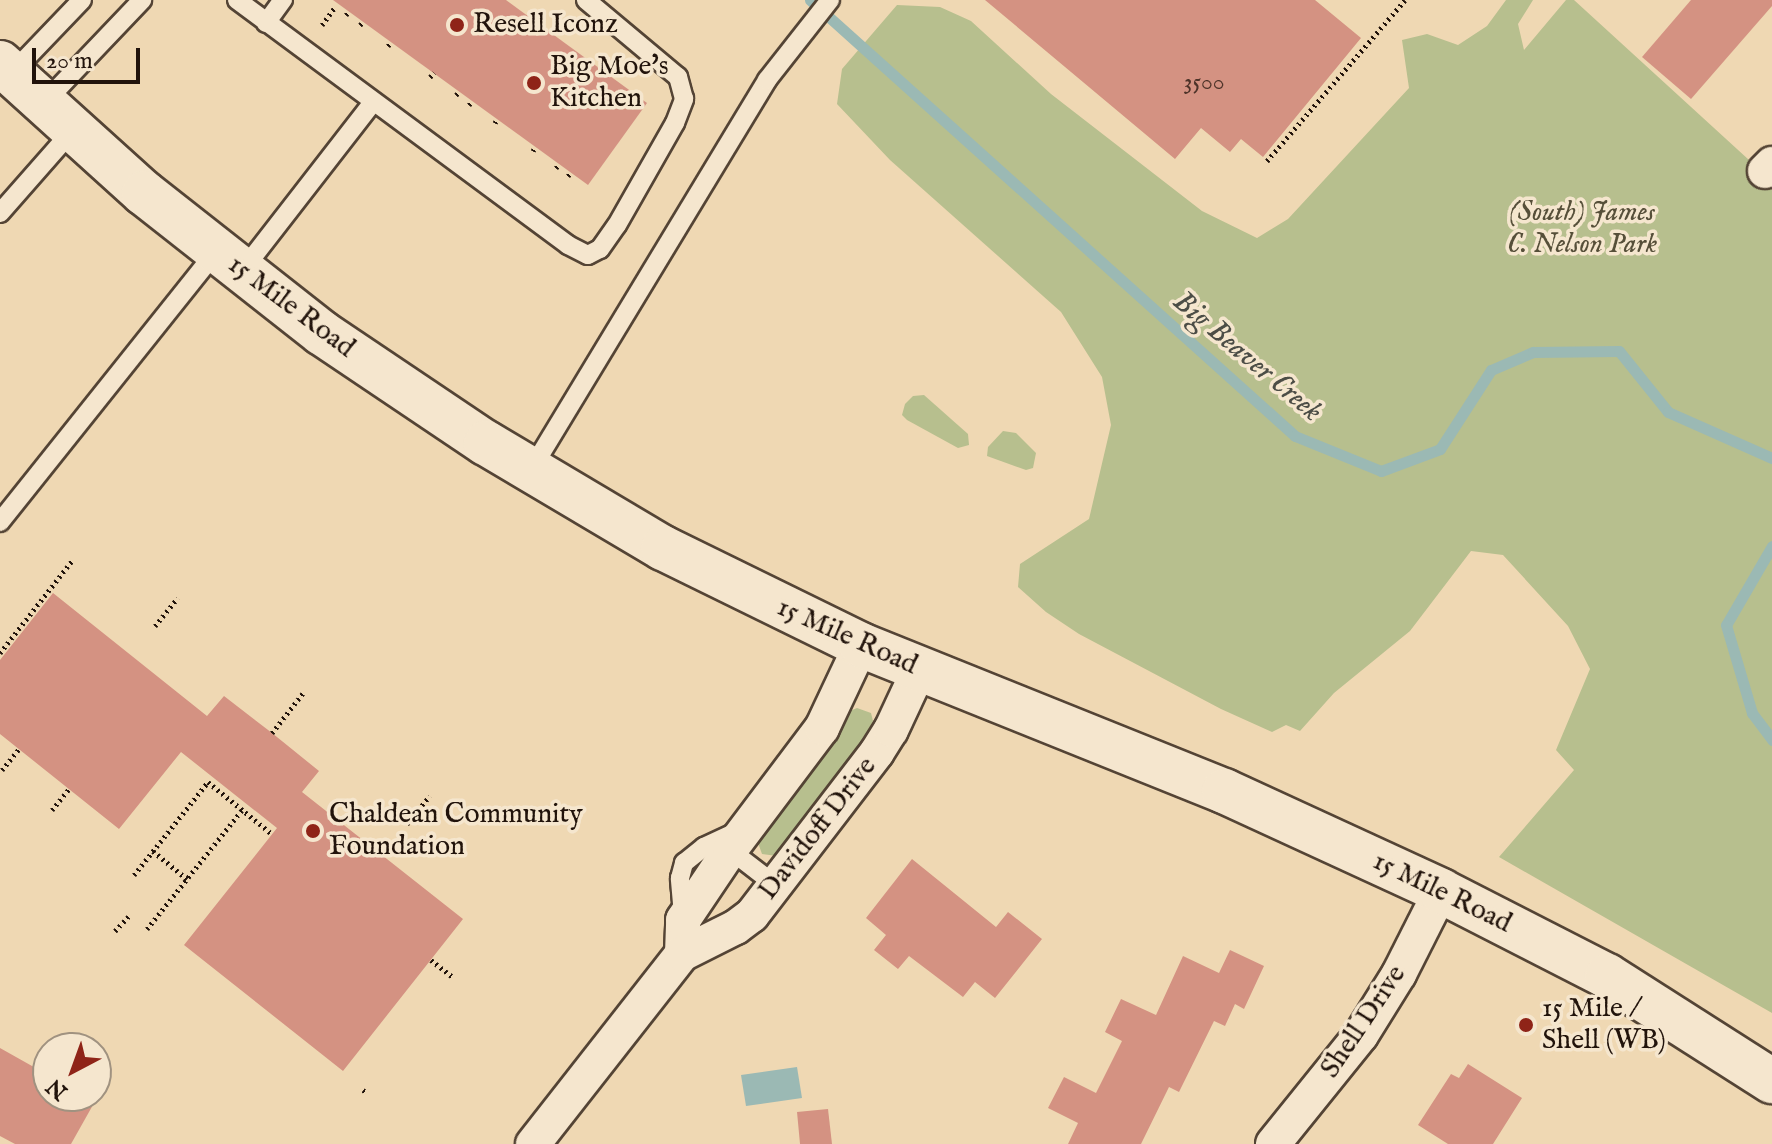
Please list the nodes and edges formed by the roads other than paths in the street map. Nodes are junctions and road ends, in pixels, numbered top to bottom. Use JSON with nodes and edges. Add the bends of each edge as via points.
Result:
{"nodes":[{"id":1,"x":82,"y":0,"type":"edge"},
{"id":2,"x":142,"y":0,"type":"edge"},
{"id":3,"x":237,"y":0,"type":"edge"},
{"id":4,"x":283,"y":0,"type":"edge"},
{"id":5,"x":586,"y":0,"type":"edge"},
{"id":6,"x":830,"y":0,"type":"edge"},
{"id":7,"x":266,"y":23,"type":"junction"},
{"id":8,"x":5,"y":68,"type":"edge"},
{"id":9,"x":373,"y":102,"type":"junction"},
{"id":10,"x":58,"y":118,"type":"junction"},
{"id":11,"x":0,"y":213,"type":"edge"},
{"id":12,"x":229,"y":261,"type":"junction"},
{"id":13,"x":531,"y":470,"type":"junction"},
{"id":14,"x":0,"y":522,"type":"edge"},
{"id":15,"x":861,"y":645,"type":"junction"},
{"id":16,"x":919,"y":670,"type":"junction"},
{"id":17,"x":740,"y":838,"type":"junction"},
{"id":18,"x":774,"y":884,"type":"junction"},
{"id":19,"x":1441,"y":891,"type":"junction"},
{"id":20,"x":682,"y":954,"type":"junction"},
{"id":21,"x":1772,"y":1081,"type":"edge"},
{"id":22,"x":533,"y":1144,"type":"edge"},
{"id":23,"x":1273,"y":1144,"type":"edge"}],
"edges":[{"from":1,"to":8,"type":"lane"},
{"from":2,"to":10,"type":"lane"},
{"from":3,"to":7,"type":"lane"},
{"from":4,"to":7,"type":"lane"},
{"from":5,"to":9,"type":"lane","via":[[678,77],[684,99],[617,225],[600,249],[588,255]]},
{"from":6,"to":13,"type":"lane","via":[[760,92]]},
{"from":7,"to":9,"type":"lane"},
{"from":8,"to":10,"type":"main road","name":"15 Mile Road"},
{"from":9,"to":12,"type":"lane"},
{"from":10,"to":11,"type":"lane"},
{"from":10,"to":12,"type":"main road","name":"15 Mile Road"},
{"from":12,"to":13,"type":"main road","name":"15 Mile Road","via":[[404,391]]},
{"from":12,"to":14,"type":"lane"},
{"from":13,"to":15,"type":"main road","name":"15 Mile Road","via":[[663,548]]},
{"from":15,"to":16,"type":"main road","name":"15 Mile Road"},
{"from":15,"to":17,"type":"street","name":"Davidoff Drive","via":[[822,728]]},
{"from":16,"to":18,"type":"street","name":"Davidoff Drive","via":[[877,752]]},
{"from":16,"to":19,"type":"main road","name":"15 Mile Road","via":[[1224,791]]},
{"from":17,"to":18,"type":"lane"},
{"from":17,"to":20,"type":"street","name":"Davidoff Drive","via":[[683,920]]},
{"from":18,"to":20,"type":"street","name":"Davidoff Drive","via":[[752,915]]},
{"from":19,"to":21,"type":"main road","name":"15 Mile Road","via":[[1607,976]]},
{"from":19,"to":23,"type":"street","name":"Shell Drive","via":[[1361,1035]]},
{"from":20,"to":22,"type":"street","name":"Davidoff Drive"}]}
